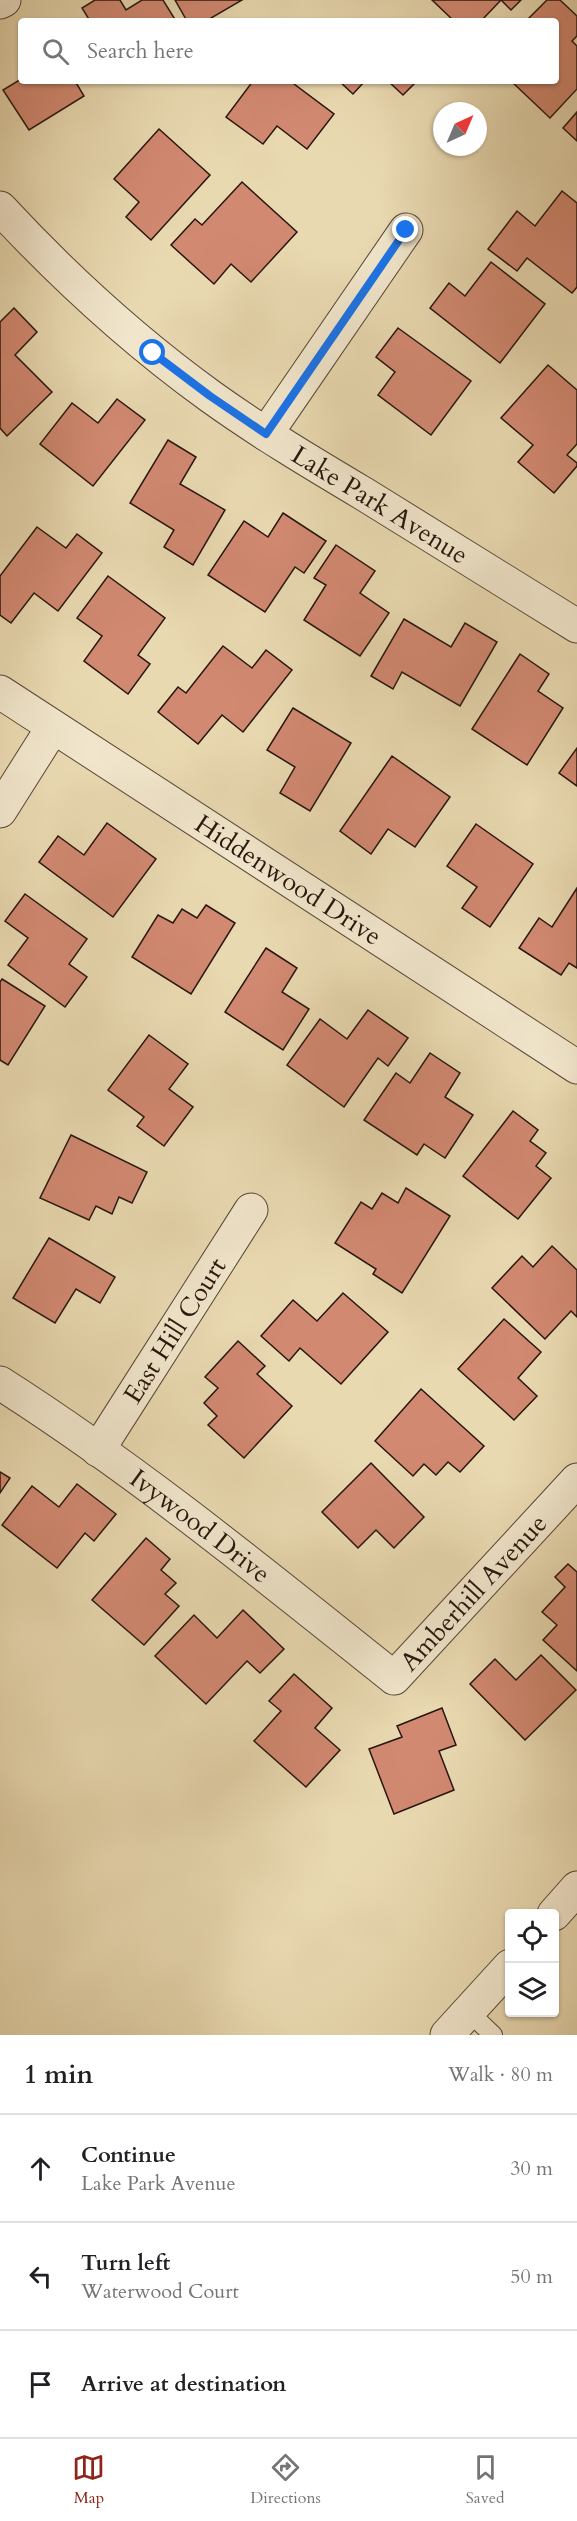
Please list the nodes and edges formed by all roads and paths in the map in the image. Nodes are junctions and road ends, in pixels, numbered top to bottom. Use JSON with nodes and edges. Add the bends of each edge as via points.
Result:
{"nodes":[{"id":1,"x":4,"y":0,"type":"edge"},
{"id":2,"x":0,"y":2,"type":"edge"},
{"id":3,"x":0,"y":208,"type":"edge"},
{"id":4,"x":406,"y":230,"type":"dead end"},
{"id":5,"x":266,"y":434,"type":"junction"},
{"id":6,"x":577,"y":626,"type":"edge"},
{"id":7,"x":0,"y":692,"type":"edge"},
{"id":8,"x":53,"y":727,"type":"junction"},
{"id":9,"x":0,"y":811,"type":"edge"},
{"id":10,"x":577,"y":1067,"type":"edge"},
{"id":11,"x":251,"y":1210,"type":"dead end"},
{"id":12,"x":0,"y":1383,"type":"edge"},
{"id":13,"x":98,"y":1450,"type":"junction"},
{"id":14,"x":577,"y":1480,"type":"edge"},
{"id":15,"x":394,"y":1678,"type":"joint"},
{"id":16,"x":577,"y":1888,"type":"edge"},
{"id":17,"x":559,"y":1909,"type":"edge"},
{"id":18,"x":505,"y":1972,"type":"edge"},
{"id":19,"x":458,"y":2024,"type":"edge"},
{"id":20,"x":493,"y":2035,"type":"edge"}],
"edges":[{"from":1,"to":2,"type":"street"},
{"from":3,"to":5,"type":"street","name":"Lake Park Avenue","via":[[49,260],[145,345]]},
{"from":4,"to":5,"type":"street"},
{"from":5,"to":6,"type":"street","name":"Lake Park Avenue"},
{"from":7,"to":8,"type":"street","name":"Hiddenwood Drive"},
{"from":8,"to":9,"type":"street"},
{"from":8,"to":10,"type":"street","name":"Hiddenwood Drive"},
{"from":11,"to":13,"type":"street","name":"East Hill Court"},
{"from":12,"to":13,"type":"street","name":"Ivywood Drive"},
{"from":13,"to":15,"type":"street","name":"Ivywood Drive","via":[[229,1546]]},
{"from":14,"to":15,"type":"street","name":"Amberhill Avenue"},
{"from":16,"to":17,"type":"street"},
{"from":18,"to":19,"type":"street"},
{"from":19,"to":20,"type":"lane"}]}
